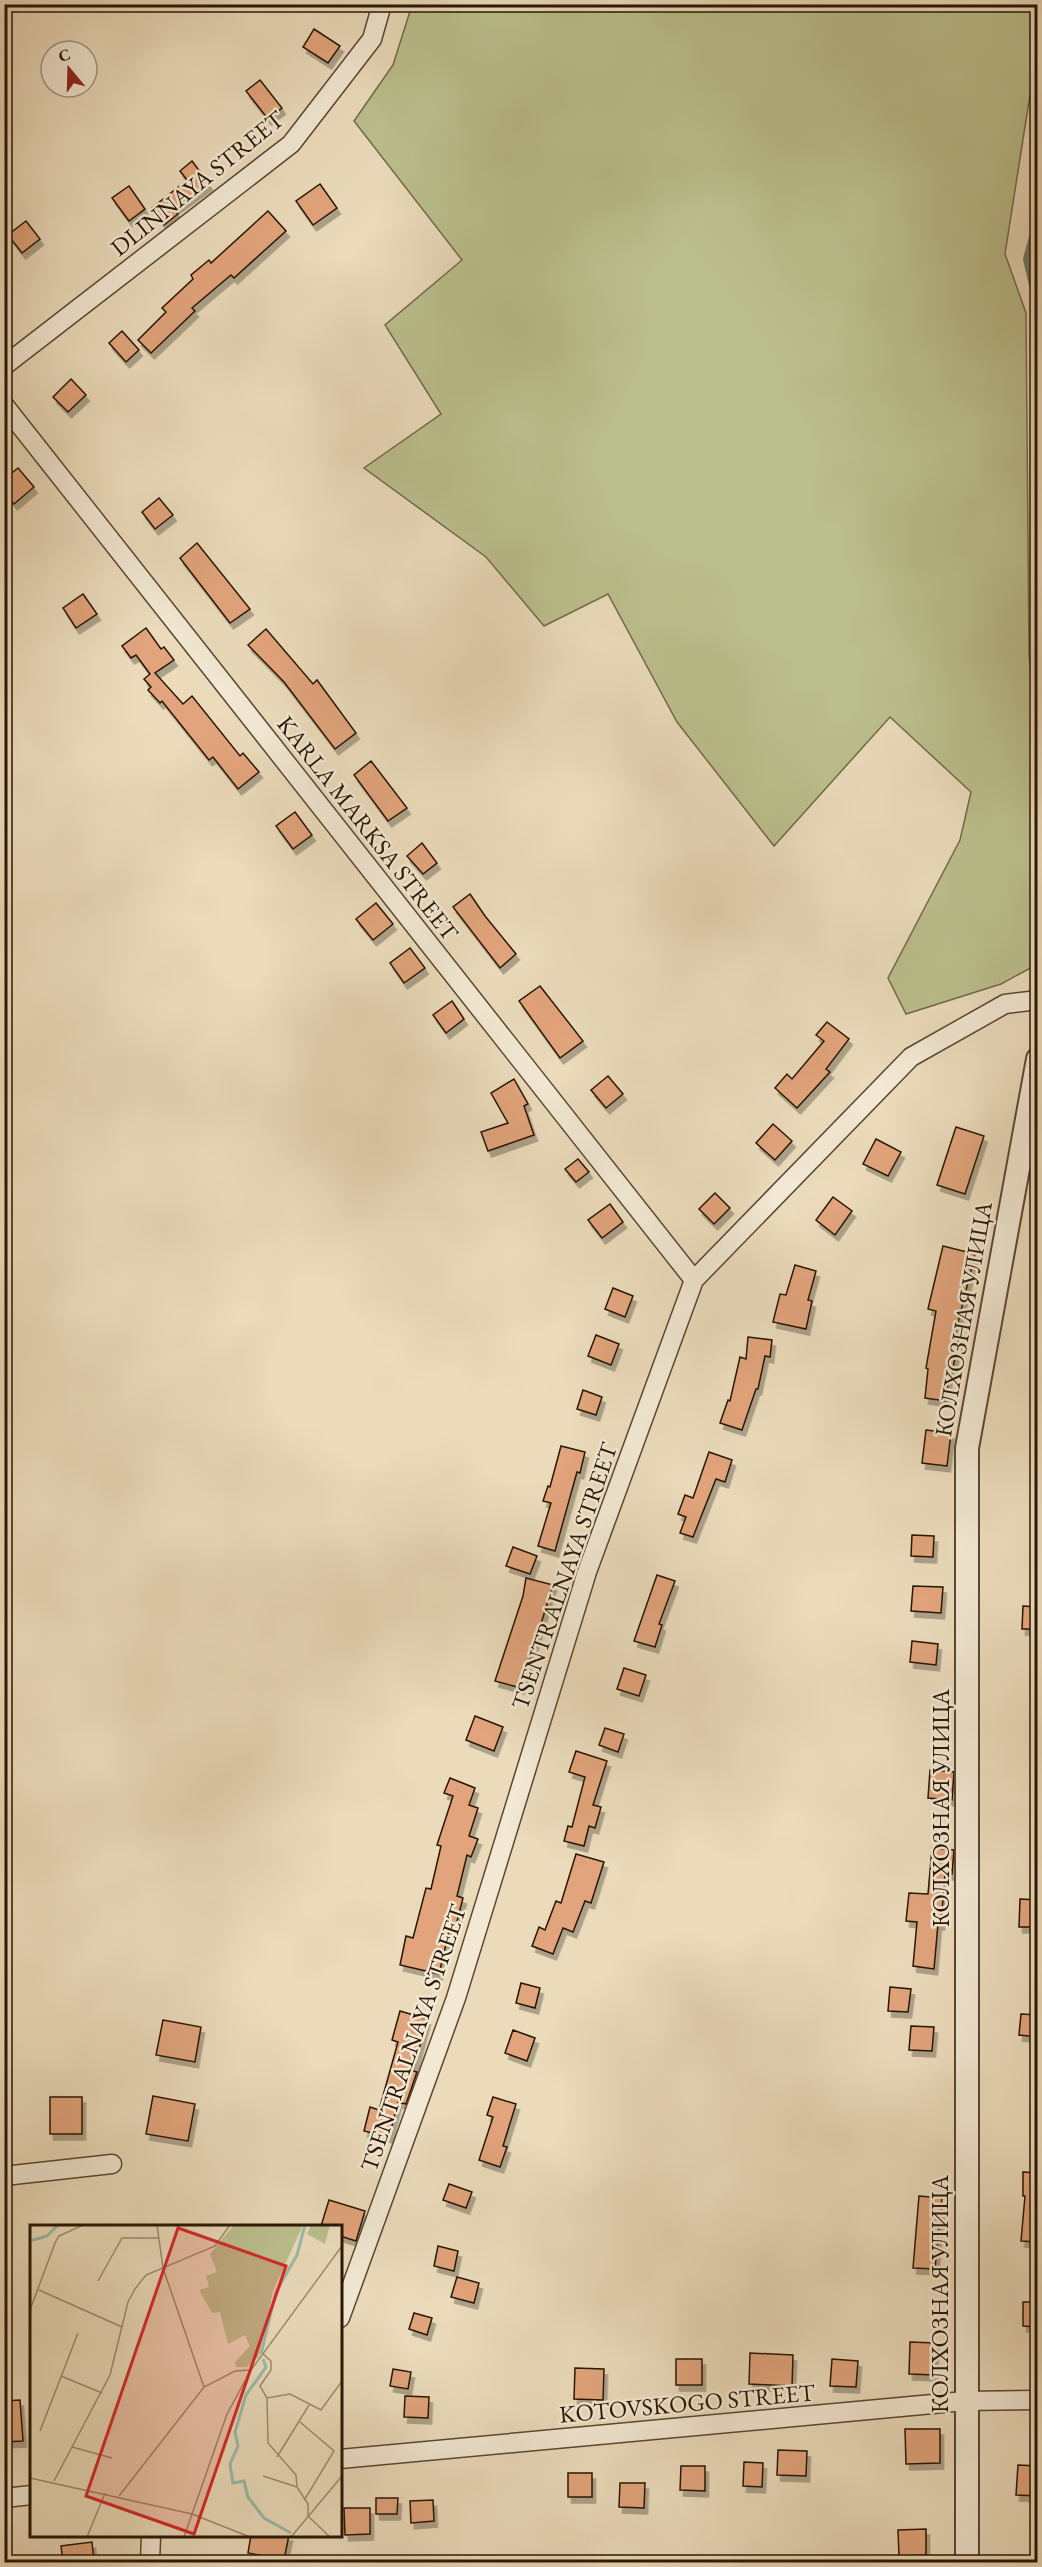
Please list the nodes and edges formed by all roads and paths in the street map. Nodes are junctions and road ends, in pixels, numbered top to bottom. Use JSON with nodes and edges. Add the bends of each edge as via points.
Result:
{"nodes":[{"id":1,"x":382,"y":4,"type":"edge"},
{"id":2,"x":4,"y":366,"type":"edge"},
{"id":3,"x":4,"y":405,"type":"edge"},
{"id":4,"x":1038,"y":1000,"type":"edge"},
{"id":5,"x":1038,"y":1059,"type":"edge"},
{"id":6,"x":694,"y":1280,"type":"junction"},
{"id":7,"x":112,"y":2164,"type":"dead end"},
{"id":8,"x":4,"y":2176,"type":"edge"},
{"id":9,"x":342,"y":2312,"type":"edge"},
{"id":10,"x":1038,"y":2400,"type":"edge"},
{"id":11,"x":965,"y":2401,"type":"junction"},
{"id":12,"x":342,"y":2459,"type":"edge"},
{"id":13,"x":30,"y":2495,"type":"edge"},
{"id":14,"x":4,"y":2498,"type":"edge"},
{"id":15,"x":151,"y":2537,"type":"edge"},
{"id":16,"x":150,"y":2562,"type":"edge"},
{"id":17,"x":967,"y":2562,"type":"edge"}],
"edges":[{"from":1,"to":2,"type":"street","name":"DLINNAYA STREET","via":[[372,39],[291,144]]},
{"from":3,"to":6,"type":"street","name":"KARLA MARKSA STREET"},
{"from":4,"to":6,"type":"street","name":"TSENTRALNAYA STREET","via":[[1005,1004],[911,1057]]},
{"from":5,"to":11,"type":"street","name":"КОЛХОЗНАЯ УЛИЦА","via":[[967,1448]]},
{"from":6,"to":9,"type":"street","name":"TSENTRALNAYA STREET","via":[[587,1572],[456,1998]]},
{"from":7,"to":8,"type":"street"},
{"from":10,"to":11,"type":"street","name":"KOTOVSKOGO STREET"},
{"from":11,"to":12,"type":"street","name":"KOTOVSKOGO STREET"},
{"from":11,"to":17,"type":"street","name":"КОЛХОЗНАЯ УЛИЦА"},
{"from":13,"to":14,"type":"street"},
{"from":15,"to":16,"type":"street"}]}
